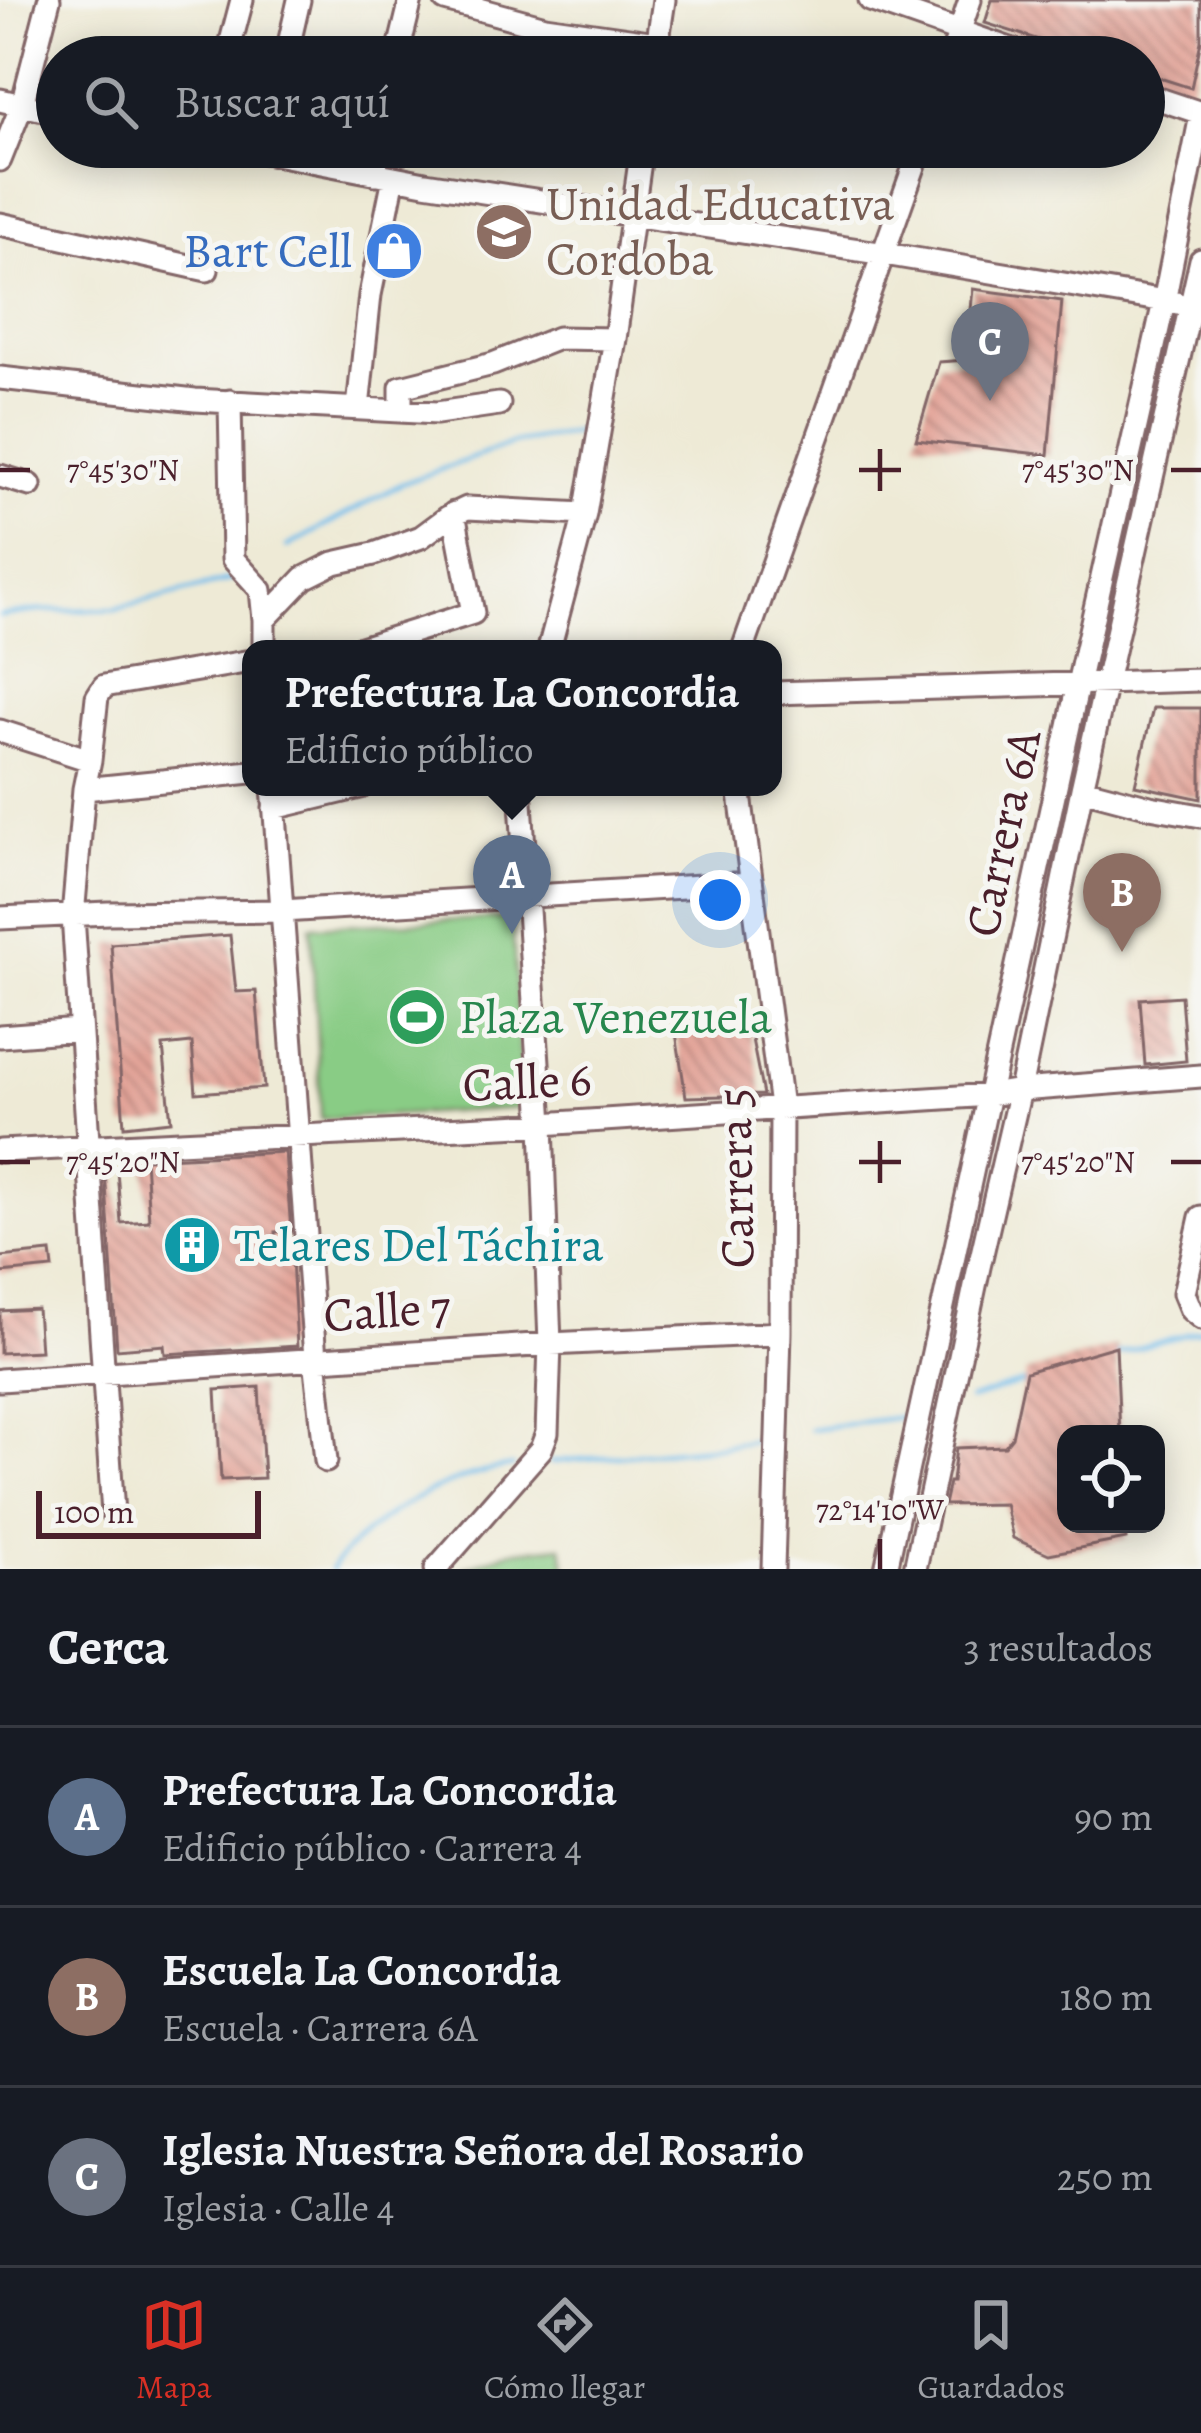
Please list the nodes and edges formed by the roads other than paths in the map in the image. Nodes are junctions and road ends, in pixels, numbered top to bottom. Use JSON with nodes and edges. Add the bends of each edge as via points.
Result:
{"nodes":[{"id":1,"x":49,"y":0,"type":"edge"},
{"id":2,"x":242,"y":0,"type":"edge"},
{"id":3,"x":299,"y":0,"type":"edge"},
{"id":4,"x":411,"y":0,"type":"edge"},
{"id":5,"x":445,"y":0,"type":"edge"},
{"id":6,"x":664,"y":0,"type":"edge"},
{"id":7,"x":870,"y":0,"type":"edge"},
{"id":8,"x":970,"y":0,"type":"edge"},
{"id":9,"x":960,"y":32,"type":"junction"},
{"id":10,"x":233,"y":36,"type":"edge"},
{"id":11,"x":291,"y":36,"type":"edge"},
{"id":12,"x":403,"y":36,"type":"edge"},
{"id":13,"x":591,"y":36,"type":"edge"},
{"id":14,"x":659,"y":36,"type":"edge"},
{"id":15,"x":959,"y":36,"type":"edge"},
{"id":16,"x":972,"y":36,"type":"edge"},
{"id":17,"x":1165,"y":101,"type":"edge"},
{"id":18,"x":11,"y":102,"type":"edge"},
{"id":19,"x":1201,"y":114,"type":"edge"},
{"id":20,"x":0,"y":160,"type":"edge"},
{"id":21,"x":348,"y":168,"type":"edge"},
{"id":22,"x":384,"y":168,"type":"edge"},
{"id":23,"x":639,"y":168,"type":"edge"},
{"id":24,"x":914,"y":168,"type":"edge"},
{"id":25,"x":385,"y":175,"type":"junction"},
{"id":26,"x":632,"y":215,"type":"junction"},
{"id":27,"x":0,"y":224,"type":"edge"},
{"id":28,"x":885,"y":254,"type":"junction"},
{"id":29,"x":1201,"y":260,"type":"edge"},
{"id":30,"x":207,"y":270,"type":"dead end"},
{"id":31,"x":1164,"y":302,"type":"junction"},
{"id":32,"x":1196,"y":306,"type":"edge"},
{"id":33,"x":615,"y":339,"type":"junction"},
{"id":34,"x":0,"y":378,"type":"edge"},
{"id":35,"x":230,"y":401,"type":"junction"},
{"id":36,"x":499,"y":404,"type":"dead end"},
{"id":37,"x":358,"y":408,"type":"junction"},
{"id":38,"x":401,"y":411,"type":"junction"},
{"id":39,"x":0,"y":476,"type":"edge"},
{"id":40,"x":30,"y":485,"type":"dead end"},
{"id":41,"x":454,"y":513,"type":"junction"},
{"id":42,"x":585,"y":514,"type":"junction"},
{"id":43,"x":264,"y":620,"type":"junction"},
{"id":44,"x":264,"y":640,"type":"edge"},
{"id":45,"x":388,"y":640,"type":"edge"},
{"id":46,"x":551,"y":640,"type":"edge"},
{"id":47,"x":746,"y":640,"type":"edge"},
{"id":48,"x":242,"y":663,"type":"edge"},
{"id":49,"x":1201,"y":680,"type":"edge"},
{"id":50,"x":1106,"y":681,"type":"junction"},
{"id":51,"x":1078,"y":683,"type":"junction"},
{"id":52,"x":782,"y":693,"type":"edge"},
{"id":53,"x":0,"y":731,"type":"edge"},
{"id":54,"x":90,"y":760,"type":"junction"},
{"id":55,"x":242,"y":773,"type":"edge"},
{"id":56,"x":1082,"y":789,"type":"junction"},
{"id":57,"x":84,"y":790,"type":"junction"},
{"id":58,"x":520,"y":796,"type":"edge"},
{"id":59,"x":740,"y":796,"type":"edge"},
{"id":60,"x":274,"y":797,"type":"edge"},
{"id":61,"x":1201,"y":816,"type":"edge"},
{"id":62,"x":751,"y":884,"type":"junction"},
{"id":63,"x":525,"y":896,"type":"junction"},
{"id":64,"x":282,"y":911,"type":"junction"},
{"id":65,"x":73,"y":916,"type":"junction"},
{"id":66,"x":0,"y":918,"type":"edge"},
{"id":67,"x":79,"y":1030,"type":"junction"},
{"id":68,"x":0,"y":1036,"type":"edge"},
{"id":69,"x":1201,"y":1076,"type":"edge"},
{"id":70,"x":1020,"y":1090,"type":"junction"},
{"id":71,"x":990,"y":1095,"type":"junction"},
{"id":72,"x":781,"y":1107,"type":"junction"},
{"id":73,"x":542,"y":1124,"type":"junction"},
{"id":74,"x":299,"y":1134,"type":"junction"},
{"id":75,"x":86,"y":1146,"type":"junction"},
{"id":76,"x":0,"y":1151,"type":"edge"},
{"id":77,"x":1201,"y":1217,"type":"edge"},
{"id":78,"x":1201,"y":1318,"type":"edge"},
{"id":79,"x":780,"y":1333,"type":"junction"},
{"id":80,"x":550,"y":1343,"type":"junction"},
{"id":81,"x":315,"y":1358,"type":"junction"},
{"id":82,"x":103,"y":1373,"type":"junction"},
{"id":83,"x":0,"y":1380,"type":"edge"},
{"id":84,"x":326,"y":1461,"type":"dead end"},
{"id":85,"x":113,"y":1514,"type":"dead end"},
{"id":86,"x":436,"y":1569,"type":"edge"},
{"id":87,"x":773,"y":1569,"type":"edge"},
{"id":88,"x":886,"y":1569,"type":"edge"},
{"id":89,"x":915,"y":1569,"type":"edge"}],
"edges":[{"from":1,"to":18,"type":"street"},
{"from":2,"to":10,"type":"street"},
{"from":3,"to":11,"type":"street"},
{"from":4,"to":12,"type":"street"},
{"from":5,"to":13,"type":"street"},
{"from":6,"to":14,"type":"street"},
{"from":7,"to":9,"type":"street"},
{"from":8,"to":9,"type":"street"},
{"from":9,"to":15,"type":"street"},
{"from":9,"to":16,"type":"street"},
{"from":17,"to":19,"type":"street"},
{"from":18,"to":20,"type":"street"},
{"from":19,"to":31,"type":"street","name":"Carrera 6A"},
{"from":21,"to":25,"type":"street"},
{"from":22,"to":25,"type":"street"},
{"from":23,"to":26,"type":"street"},
{"from":24,"to":28,"type":"street"},
{"from":25,"to":26,"type":"street"},
{"from":25,"to":37,"type":"street"},
{"from":26,"to":28,"type":"street"},
{"from":26,"to":33,"type":"street"},
{"from":27,"to":30,"type":"street"},
{"from":28,"to":31,"type":"street"},
{"from":28,"to":47,"type":"street"},
{"from":29,"to":32,"type":"street","name":"Carrera 6A"},
{"from":31,"to":32,"type":"street"},
{"from":31,"to":51,"type":"street","name":"Carrera 6A"},
{"from":32,"to":50,"type":"street","name":"Carrera 6A"},
{"from":33,"to":38,"type":"street","via":[[557,338],[401,387]]},
{"from":33,"to":42,"type":"street"},
{"from":34,"to":35,"type":"street"},
{"from":35,"to":37,"type":"street"},
{"from":35,"to":43,"type":"street","via":[[233,559],[261,590]]},
{"from":36,"to":38,"type":"street"},
{"from":37,"to":38,"type":"street"},
{"from":39,"to":40,"type":"street"},
{"from":41,"to":42,"type":"street"},
{"from":41,"to":43,"type":"street","via":[[421,537],[304,578]]},
{"from":41,"to":45,"type":"street","via":[[473,614]]},
{"from":42,"to":46,"type":"street"},
{"from":43,"to":44,"type":"street"},
{"from":48,"to":54,"type":"street","via":[[104,686]]},
{"from":49,"to":50,"type":"street"},
{"from":50,"to":51,"type":"street"},
{"from":50,"to":56,"type":"street","name":"Carrera 6A"},
{"from":51,"to":52,"type":"street"},
{"from":51,"to":71,"type":"street","name":"Carrera 6A"},
{"from":53,"to":54,"type":"street"},
{"from":54,"to":57,"type":"street"},
{"from":55,"to":57,"type":"street"},
{"from":56,"to":61,"type":"street"},
{"from":56,"to":70,"type":"street","name":"Carrera 6A"},
{"from":57,"to":65,"type":"street"},
{"from":58,"to":63,"type":"street"},
{"from":59,"to":62,"type":"street","name":"Carrera 5"},
{"from":60,"to":64,"type":"street"},
{"from":62,"to":63,"type":"street"},
{"from":62,"to":72,"type":"street","name":"Carrera 5"},
{"from":63,"to":64,"type":"street"},
{"from":63,"to":73,"type":"street"},
{"from":64,"to":65,"type":"street"},
{"from":64,"to":74,"type":"street"},
{"from":65,"to":66,"type":"street"},
{"from":65,"to":67,"type":"street"},
{"from":67,"to":68,"type":"street"},
{"from":67,"to":75,"type":"street"},
{"from":69,"to":70,"type":"street","name":"Calle 6"},
{"from":70,"to":71,"type":"street","name":"Calle 6"},
{"from":70,"to":89,"type":"street","name":"Carrera 6A"},
{"from":71,"to":72,"type":"street","name":"Calle 6"},
{"from":71,"to":88,"type":"street","name":"Carrera 6A"},
{"from":72,"to":73,"type":"street","name":"Calle 6"},
{"from":72,"to":79,"type":"street","name":"Carrera 5"},
{"from":73,"to":74,"type":"street","name":"Calle 6"},
{"from":73,"to":80,"type":"street"},
{"from":74,"to":75,"type":"street","name":"Calle 6"},
{"from":74,"to":81,"type":"street"},
{"from":75,"to":76,"type":"street","name":"Calle 6"},
{"from":75,"to":82,"type":"street"},
{"from":77,"to":78,"type":"street","via":[[1184,1293]]},
{"from":79,"to":80,"type":"street","name":"Calle 7"},
{"from":79,"to":87,"type":"street","name":"Carrera 5"},
{"from":80,"to":81,"type":"street","name":"Calle 7"},
{"from":80,"to":86,"type":"street","via":[[541,1450]]},
{"from":81,"to":82,"type":"street","name":"Calle 7"},
{"from":81,"to":84,"type":"street"},
{"from":82,"to":83,"type":"street","name":"Calle 7"},
{"from":82,"to":85,"type":"street"}]}
